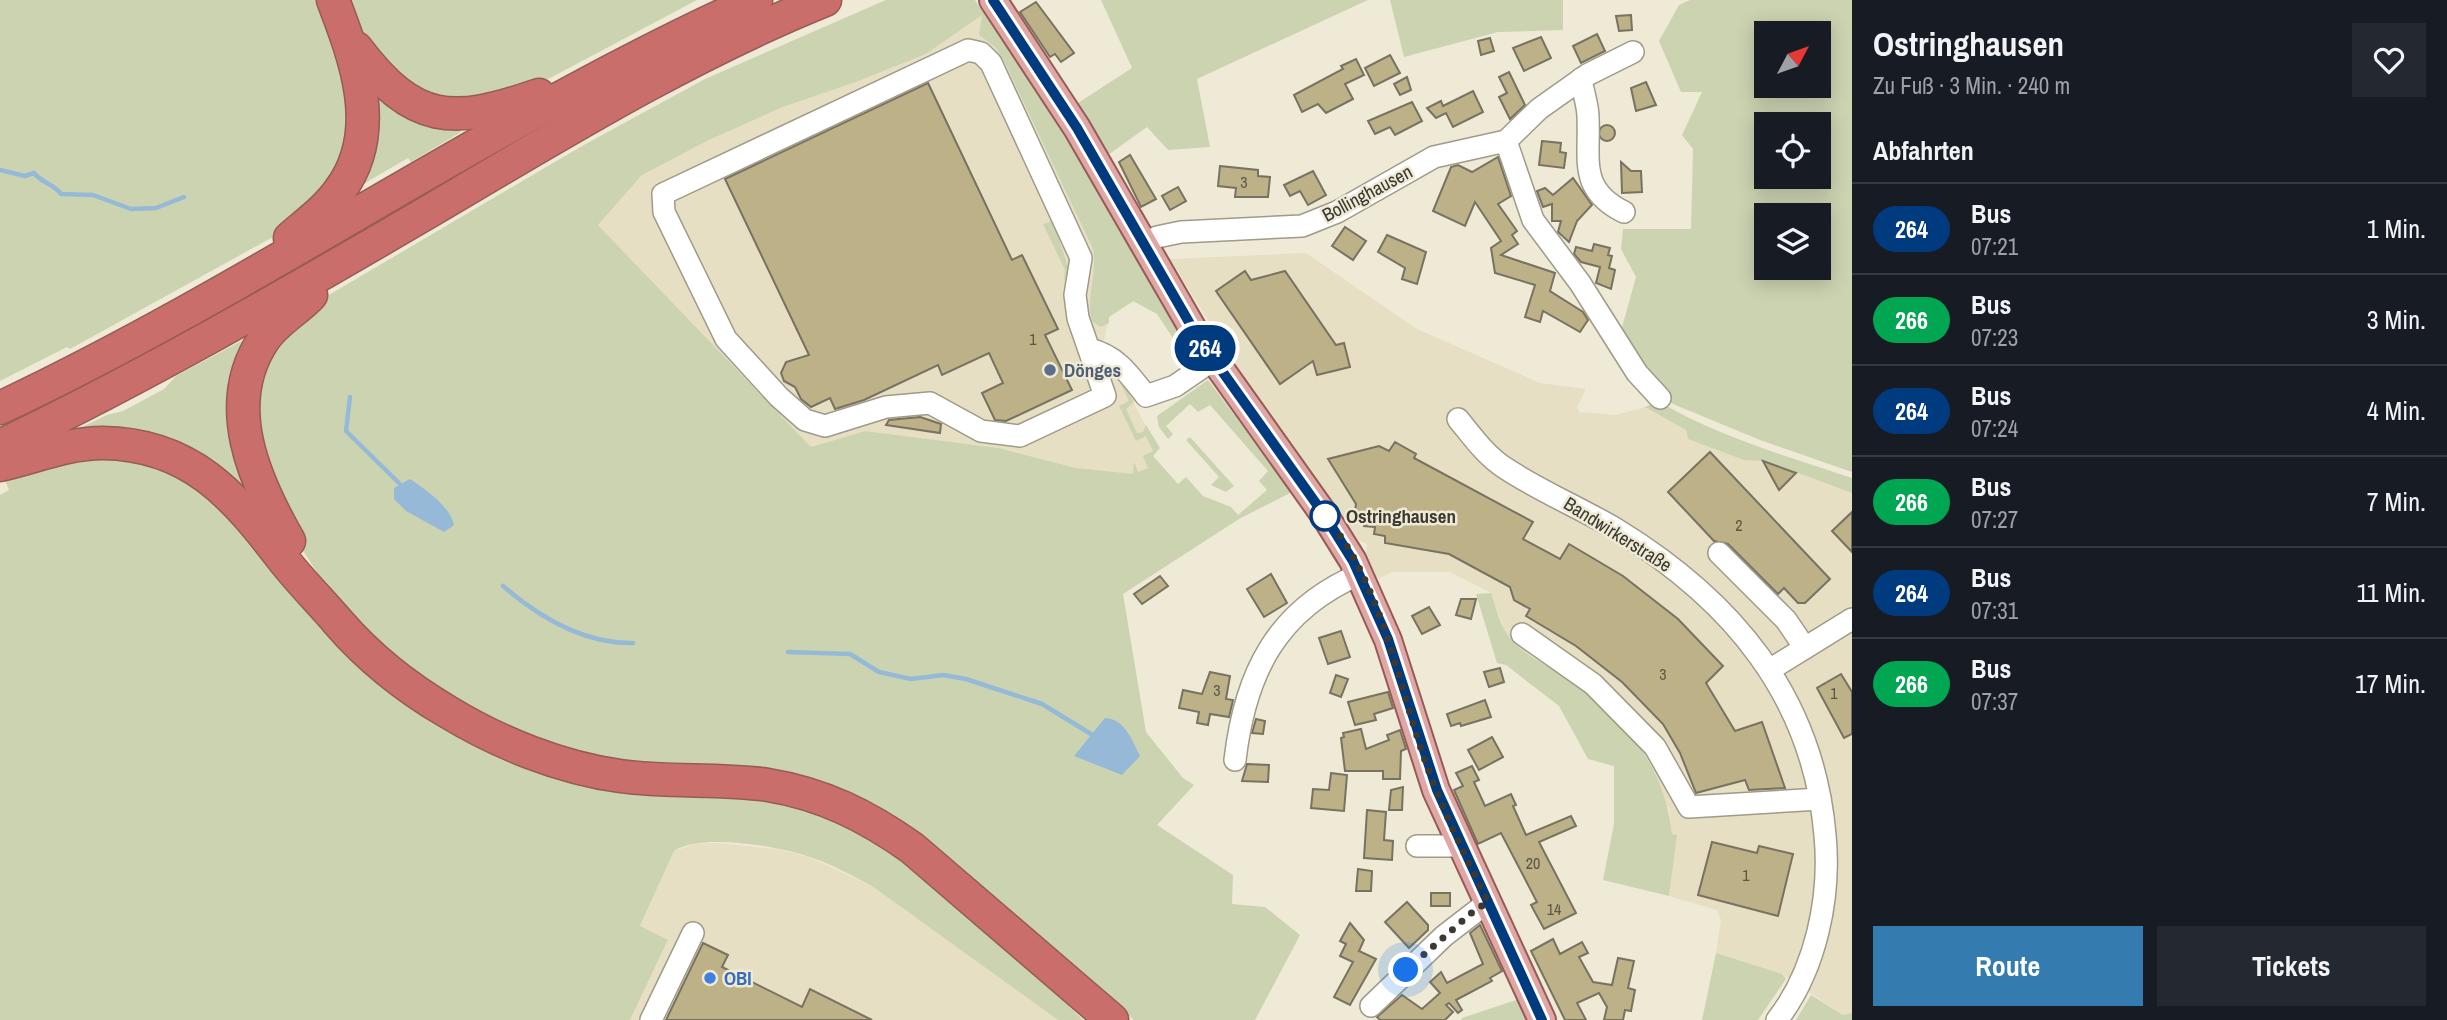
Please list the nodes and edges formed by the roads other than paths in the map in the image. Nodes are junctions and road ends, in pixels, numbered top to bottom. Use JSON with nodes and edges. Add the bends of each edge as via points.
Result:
{"nodes":[{"id":1,"x":333,"y":0,"type":"edge"},
{"id":2,"x":756,"y":0,"type":"edge"},
{"id":3,"x":825,"y":0,"type":"edge"},
{"id":4,"x":993,"y":0,"type":"edge"},
{"id":5,"x":350,"y":40,"type":"junction"},
{"id":6,"x":1633,"y":52,"type":"dead end"},
{"id":7,"x":620,"y":68,"type":"junction"},
{"id":8,"x":1581,"y":79,"type":"junction"},
{"id":9,"x":1506,"y":141,"type":"junction"},
{"id":10,"x":1624,"y":212,"type":"dead end"},
{"id":11,"x":1144,"y":244,"type":"junction"},
{"id":12,"x":344,"y":260,"type":"junction"},
{"id":13,"x":242,"y":281,"type":"junction"},
{"id":14,"x":1089,"y":349,"type":"junction"},
{"id":15,"x":1213,"y":360,"type":"junction"},
{"id":16,"x":1660,"y":398,"type":"dead end"},
{"id":17,"x":0,"y":408,"type":"edge"},
{"id":18,"x":1458,"y":419,"type":"dead end"},
{"id":19,"x":0,"y":446,"type":"edge"},
{"id":20,"x":0,"y":464,"type":"edge"},
{"id":21,"x":1719,"y":553,"type":"dead end"},
{"id":22,"x":1360,"y":574,"type":"junction"},
{"id":23,"x":317,"y":595,"type":"junction"},
{"id":24,"x":1852,"y":619,"type":"edge"},
{"id":25,"x":1522,"y":634,"type":"dead end"},
{"id":26,"x":1805,"y":648,"type":"junction"},
{"id":27,"x":1771,"y":669,"type":"junction"},
{"id":28,"x":1235,"y":760,"type":"dead end"},
{"id":29,"x":1820,"y":799,"type":"junction"},
{"id":30,"x":1417,"y":846,"type":"dead end"},
{"id":31,"x":1461,"y":846,"type":"junction"},
{"id":32,"x":1488,"y":902,"type":"junction"},
{"id":33,"x":693,"y":933,"type":"dead end"},
{"id":34,"x":1063,"y":978,"type":"junction"},
{"id":35,"x":1371,"y":1006,"type":"dead end"},
{"id":36,"x":651,"y":1020,"type":"edge"},
{"id":37,"x":1096,"y":1020,"type":"edge"},
{"id":38,"x":1112,"y":1020,"type":"edge"},
{"id":39,"x":1542,"y":1020,"type":"edge"},
{"id":40,"x":1777,"y":1020,"type":"edge"}],
"edges":[{"from":1,"to":5,"type":"highway"},
{"from":2,"to":7,"type":"highway"},
{"from":3,"to":12,"type":"highway","via":[[635,92]]},
{"from":4,"to":11,"type":"main road","via":[[1077,128]]},
{"from":5,"to":7,"type":"highway","via":[[391,90],[421,107],[455,114],[500,109]]},
{"from":5,"to":13,"type":"highway","via":[[363,115],[355,163],[328,205]]},
{"from":6,"to":8,"type":"street"},
{"from":7,"to":13,"type":"highway"},
{"from":8,"to":9,"type":"street","via":[[1539,109]]},
{"from":8,"to":10,"type":"street","via":[[1588,115],[1589,175],[1605,202]]},
{"from":9,"to":11,"type":"street","name":"Bollinghausen","via":[[1434,157],[1337,212],[1302,226],[1181,232]]},
{"from":9,"to":16,"type":"street","via":[[1533,220],[1637,373]]},
{"from":11,"to":15,"type":"main road"},
{"from":12,"to":19,"type":"highway"},
{"from":12,"to":23,"type":"highway","via":[[264,338],[249,366],[242,403],[255,469]]},
{"from":13,"to":17,"type":"highway"},
{"from":14,"to":14,"type":"street","via":[[1075,295],[1081,258],[990,63],[981,53],[968,50],[663,194],[661,200],[726,339],[805,420],[825,426],[886,407],[930,403],[981,431],[1020,436],[1105,397]]},
{"from":14,"to":15,"type":"street","via":[[1121,364],[1146,396],[1175,386]]},
{"from":15,"to":22,"type":"main road","via":[[1325,516]]},
{"from":18,"to":27,"type":"street","name":"Bandwirkerstraße","via":[[1504,468],[1617,530],[1676,570]]},
{"from":20,"to":23,"type":"highway","via":[[92,444],[123,445],[171,457],[235,498]]},
{"from":21,"to":26,"type":"street","via":[[1786,620]]},
{"from":22,"to":28,"type":"street","via":[[1334,586],[1279,634],[1248,690]]},
{"from":22,"to":31,"type":"main road","via":[[1388,639],[1427,765]]},
{"from":23,"to":34,"type":"highway","via":[[355,640],[407,685],[459,719],[514,745],[618,776],[766,785],[845,806],[912,848]]},
{"from":24,"to":26,"type":"street"},
{"from":25,"to":29,"type":"street","via":[[1594,684],[1655,747],[1689,807]]},
{"from":26,"to":27,"type":"street"},
{"from":27,"to":29,"type":"street","name":"Bandwirkerstraße","via":[[1804,736]]},
{"from":29,"to":40,"type":"street","name":"Bandwirkerstraße","via":[[1826,860],[1818,925],[1802,979]]},
{"from":30,"to":31,"type":"street"},
{"from":31,"to":32,"type":"main road"},
{"from":32,"to":35,"type":"street","via":[[1444,936]]},
{"from":32,"to":39,"type":"main road"},
{"from":33,"to":36,"type":"street"},
{"from":34,"to":37,"type":"highway"},
{"from":34,"to":38,"type":"highway"}]}
